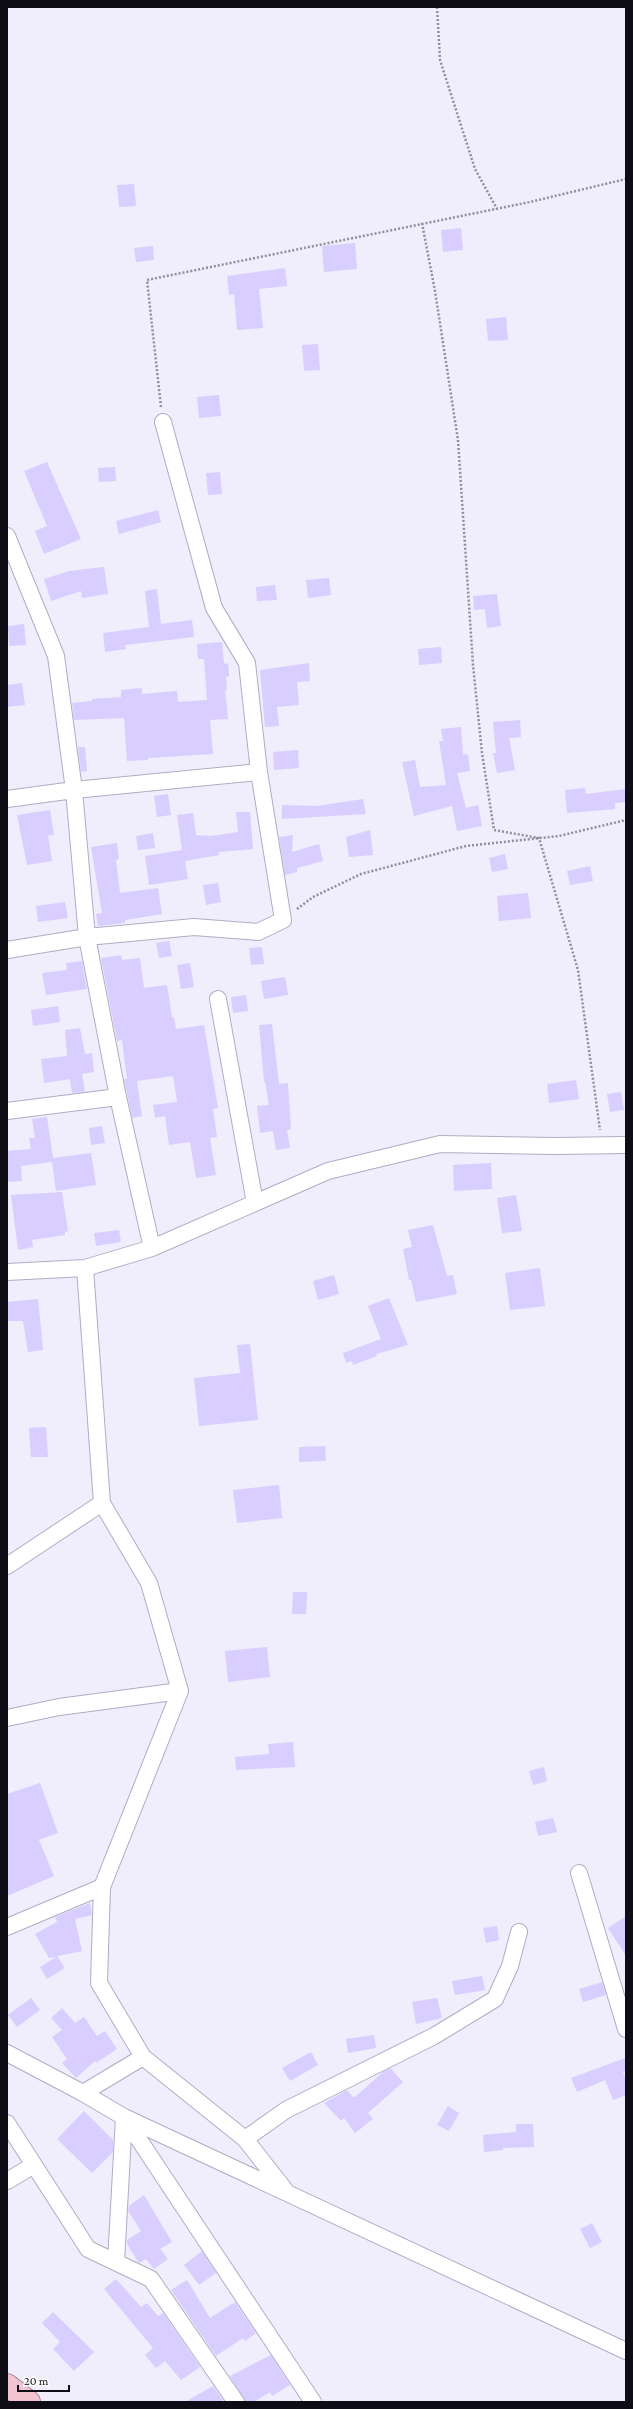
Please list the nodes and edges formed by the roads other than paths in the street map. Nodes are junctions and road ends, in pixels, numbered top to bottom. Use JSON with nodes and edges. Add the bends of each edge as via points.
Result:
{"nodes":[{"id":1,"x":163,"y":422,"type":"road end"},
{"id":2,"x":7,"y":536,"type":"edge"},
{"id":3,"x":259,"y":772,"type":"junction"},
{"id":4,"x":74,"y":790,"type":"junction"},
{"id":5,"x":7,"y":798,"type":"edge"},
{"id":6,"x":87,"y":937,"type":"junction"},
{"id":7,"x":7,"y":950,"type":"edge"},
{"id":8,"x":218,"y":999,"type":"dead end"},
{"id":9,"x":118,"y":1097,"type":"junction"},
{"id":10,"x":7,"y":1111,"type":"edge"},
{"id":11,"x":626,"y":1145,"type":"edge"},
{"id":12,"x":255,"y":1202,"type":"junction"},
{"id":13,"x":152,"y":1248,"type":"junction"},
{"id":14,"x":85,"y":1268,"type":"junction"},
{"id":15,"x":7,"y":1272,"type":"edge"},
{"id":16,"x":102,"y":1503,"type":"junction"},
{"id":17,"x":7,"y":1566,"type":"edge"},
{"id":18,"x":180,"y":1691,"type":"junction"},
{"id":19,"x":7,"y":1718,"type":"edge"},
{"id":20,"x":579,"y":1873,"type":"dead end"},
{"id":21,"x":102,"y":1887,"type":"junction"},
{"id":22,"x":7,"y":1927,"type":"edge"},
{"id":23,"x":519,"y":1932,"type":"dead end"},
{"id":24,"x":626,"y":2029,"type":"edge"},
{"id":25,"x":7,"y":2053,"type":"edge"},
{"id":26,"x":143,"y":2057,"type":"junction"},
{"id":27,"x":83,"y":2093,"type":"junction"},
{"id":28,"x":124,"y":2117,"type":"junction"},
{"id":29,"x":7,"y":2123,"type":"edge"},
{"id":30,"x":245,"y":2139,"type":"junction"},
{"id":31,"x":34,"y":2165,"type":"junction"},
{"id":32,"x":7,"y":2181,"type":"edge"},
{"id":33,"x":287,"y":2193,"type":"junction"},
{"id":34,"x":116,"y":2262,"type":"junction"},
{"id":35,"x":626,"y":2351,"type":"edge"},
{"id":36,"x":7,"y":2385,"type":"edge"},
{"id":37,"x":29,"y":2402,"type":"edge"},
{"id":38,"x":236,"y":2402,"type":"edge"},
{"id":39,"x":313,"y":2402,"type":"edge"}],
"edges":[{"from":1,"to":3,"type":"street","via":[[214,608],[247,664]]},
{"from":2,"to":4,"type":"street","via":[[56,656]]},
{"from":3,"to":4,"type":"street"},
{"from":3,"to":6,"type":"street","via":[[283,920],[258,932],[194,927]]},
{"from":4,"to":5,"type":"street"},
{"from":4,"to":6,"type":"street"},
{"from":6,"to":7,"type":"street"},
{"from":6,"to":9,"type":"street"},
{"from":8,"to":12,"type":"street"},
{"from":9,"to":10,"type":"street"},
{"from":9,"to":13,"type":"street"},
{"from":11,"to":12,"type":"street","via":[[440,1144],[328,1171]]},
{"from":12,"to":13,"type":"street"},
{"from":13,"to":14,"type":"street"},
{"from":14,"to":15,"type":"street"},
{"from":14,"to":16,"type":"street"},
{"from":16,"to":17,"type":"street"},
{"from":16,"to":18,"type":"street","via":[[149,1583]]},
{"from":18,"to":19,"type":"street","via":[[59,1707]]},
{"from":18,"to":21,"type":"street"},
{"from":20,"to":24,"type":"street"},
{"from":21,"to":22,"type":"street"},
{"from":21,"to":26,"type":"street","via":[[99,1983]]},
{"from":23,"to":30,"type":"street","via":[[510,1966],[495,2000],[434,2036],[286,2110]]},
{"from":25,"to":27,"type":"street"},
{"from":26,"to":27,"type":"street"},
{"from":26,"to":30,"type":"street"},
{"from":27,"to":28,"type":"street"},
{"from":28,"to":33,"type":"street"},
{"from":28,"to":34,"type":"street"},
{"from":28,"to":39,"type":"street"},
{"from":29,"to":31,"type":"street"},
{"from":30,"to":33,"type":"street"},
{"from":31,"to":32,"type":"street"},
{"from":31,"to":34,"type":"street","via":[[88,2249]]},
{"from":33,"to":35,"type":"street"},
{"from":34,"to":38,"type":"street","via":[[151,2279]]},
{"from":36,"to":37,"type":"highway"}]}
